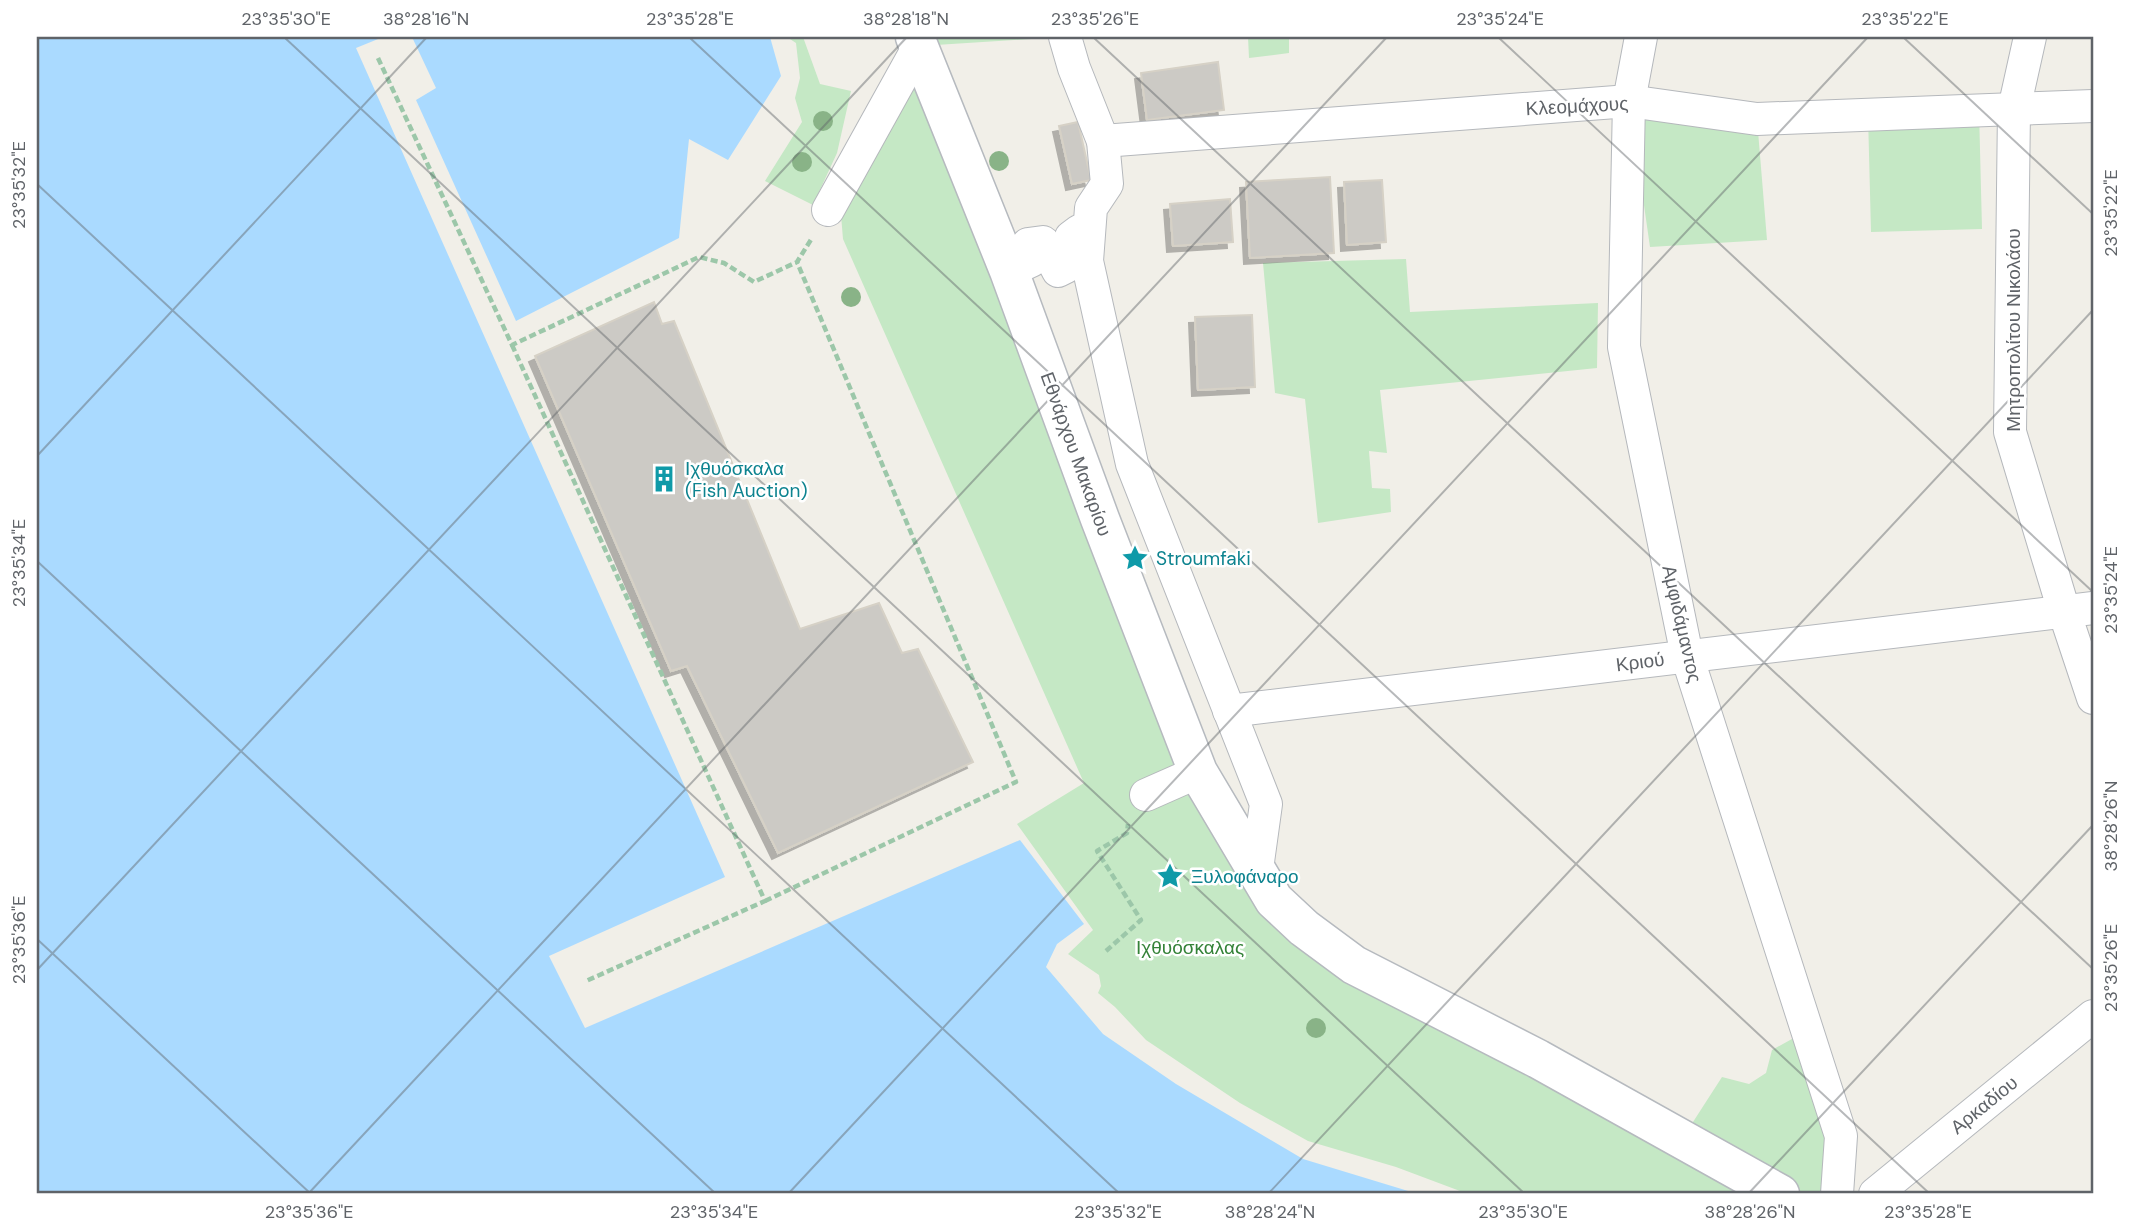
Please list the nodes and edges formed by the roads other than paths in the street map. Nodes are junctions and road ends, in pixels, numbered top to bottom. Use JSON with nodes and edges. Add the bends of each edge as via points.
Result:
{"nodes":[{"id":1,"x":1065,"y":37,"type":"edge"},
{"id":2,"x":1641,"y":37,"type":"edge"},
{"id":3,"x":2030,"y":37,"type":"edge"},
{"id":4,"x":917,"y":41,"type":"edge"},
{"id":5,"x":1629,"y":101,"type":"junction"},
{"id":6,"x":2093,"y":106,"type":"edge"},
{"id":7,"x":2014,"y":109,"type":"junction"},
{"id":8,"x":1103,"y":141,"type":"junction"},
{"id":9,"x":828,"y":210,"type":"road end"},
{"id":10,"x":1092,"y":222,"type":"junction"},
{"id":11,"x":1009,"y":271,"type":"junction"},
{"id":12,"x":2079,"y":609,"type":"edge"},
{"id":13,"x":1687,"y":656,"type":"junction"},
{"id":14,"x":2093,"y":698,"type":"edge"},
{"id":15,"x":1229,"y":711,"type":"junction"},
{"id":16,"x":1198,"y":772,"type":"junction"},
{"id":17,"x":1146,"y":794,"type":"dead end"},
{"id":18,"x":1257,"y":869,"type":"junction"},
{"id":19,"x":2093,"y":1016,"type":"edge"},
{"id":20,"x":1780,"y":1194,"type":"edge"},
{"id":21,"x":1838,"y":1194,"type":"edge"},
{"id":22,"x":1875,"y":1194,"type":"edge"}],
"edges":[{"from":1,"to":8,"type":"street"},
{"from":2,"to":5,"type":"street","name":"Αμφιδάμαντος"},
{"from":3,"to":7,"type":"street","name":"Μητροπολίτου Νικολάου"},
{"from":4,"to":9,"type":"street"},
{"from":4,"to":11,"type":"street","name":"Εθνάρχου Μακαρίου"},
{"from":5,"to":7,"type":"street","name":"Κλεομάχους","via":[[1757,119]]},
{"from":5,"to":8,"type":"street","name":"Κλεομάχους"},
{"from":5,"to":13,"type":"street","name":"Αμφιδάμαντος","via":[[1624,347]]},
{"from":6,"to":7,"type":"street","name":"Κλεομάχους"},
{"from":7,"to":12,"type":"street","name":"Μητροπολίτου Νικολάου","via":[[2011,432]]},
{"from":8,"to":10,"type":"street","via":[[1107,184],[1091,208]]},
{"from":10,"to":11,"type":"street","via":[[1071,237],[1066,267],[1058,271],[1043,242],[1028,244],[1031,261]]},
{"from":10,"to":15,"type":"street","via":[[1087,261],[1132,464]]},
{"from":11,"to":16,"type":"street","name":"Εθνάρχου Μακαρίου"},
{"from":12,"to":13,"type":"street","name":"Κριού"},
{"from":12,"to":14,"type":"street","name":"Μητροπολίτου Νικολάου"},
{"from":13,"to":15,"type":"street","name":"Κριού"},
{"from":13,"to":21,"type":"street","name":"Αμφιδάμαντος","via":[[1841,1136]]},
{"from":15,"to":18,"type":"street","via":[[1266,804]]},
{"from":16,"to":17,"type":"street"},
{"from":16,"to":18,"type":"street","name":"Εθνάρχου Μακαρίου"},
{"from":18,"to":20,"type":"street","name":"Εθνάρχου Μακαρίου","via":[[1274,900],[1354,965],[1538,1059]]},
{"from":19,"to":22,"type":"street","name":"Αρκαδίου"}]}
